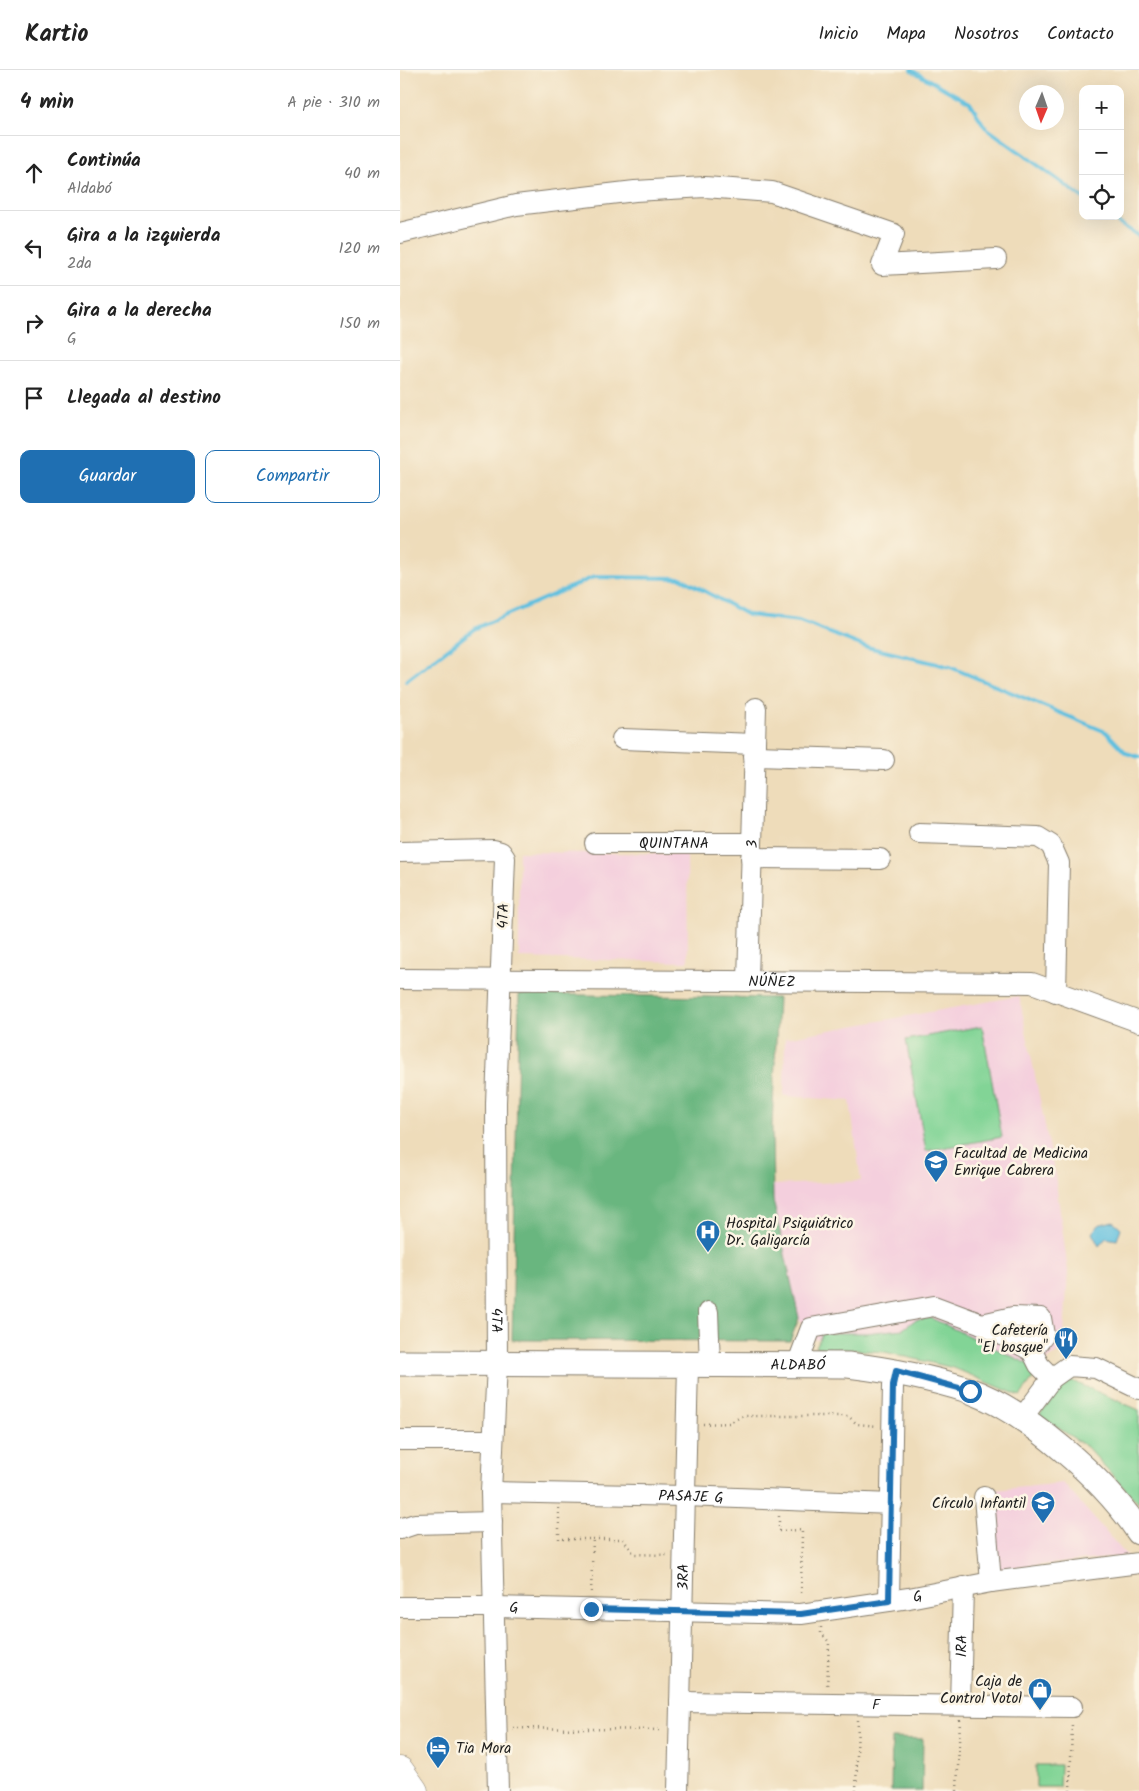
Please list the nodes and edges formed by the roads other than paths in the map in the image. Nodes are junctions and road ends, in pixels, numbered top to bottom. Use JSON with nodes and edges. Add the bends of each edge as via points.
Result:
{"nodes":[{"id":1,"x":400,"y":233,"type":"edge"},
{"id":2,"x":996,"y":258,"type":"dead end"},
{"id":3,"x":756,"y":708,"type":"dead end"},
{"id":4,"x":622,"y":739,"type":"dead end"},
{"id":5,"x":755,"y":750,"type":"junction"},
{"id":6,"x":884,"y":760,"type":"dead end"},
{"id":7,"x":919,"y":833,"type":"dead end"},
{"id":8,"x":595,"y":843,"type":"dead end"},
{"id":9,"x":751,"y":851,"type":"junction"},
{"id":10,"x":400,"y":852,"type":"edge"},
{"id":11,"x":880,"y":859,"type":"dead end"},
{"id":12,"x":501,"y":978,"type":"junction"},
{"id":13,"x":400,"y":979,"type":"edge"},
{"id":14,"x":748,"y":980,"type":"junction"},
{"id":15,"x":1056,"y":992,"type":"junction"},
{"id":16,"x":1139,"y":1022,"type":"edge"},
{"id":17,"x":708,"y":1312,"type":"dead end"},
{"id":18,"x":982,"y":1324,"type":"junction"},
{"id":19,"x":1032,"y":1351,"type":"junction"},
{"id":20,"x":400,"y":1363,"type":"edge"},
{"id":21,"x":497,"y":1364,"type":"junction"},
{"id":22,"x":699,"y":1365,"type":"junction"},
{"id":23,"x":797,"y":1365,"type":"junction"},
{"id":24,"x":894,"y":1378,"type":"junction"},
{"id":25,"x":1052,"y":1378,"type":"junction"},
{"id":26,"x":1139,"y":1389,"type":"edge"},
{"id":27,"x":1022,"y":1418,"type":"junction"},
{"id":28,"x":400,"y":1440,"type":"edge"},
{"id":29,"x":492,"y":1440,"type":"junction"},
{"id":30,"x":491,"y":1492,"type":"junction"},
{"id":31,"x":686,"y":1496,"type":"junction"},
{"id":32,"x":984,"y":1497,"type":"dead end"},
{"id":33,"x":892,"y":1504,"type":"junction"},
{"id":34,"x":492,"y":1522,"type":"junction"},
{"id":35,"x":400,"y":1529,"type":"edge"},
{"id":36,"x":1139,"y":1532,"type":"edge"},
{"id":37,"x":1137,"y":1564,"type":"edge"},
{"id":38,"x":991,"y":1582,"type":"junction"},
{"id":39,"x":963,"y":1587,"type":"junction"},
{"id":40,"x":889,"y":1601,"type":"junction"},
{"id":41,"x":400,"y":1607,"type":"edge"},
{"id":42,"x":495,"y":1607,"type":"junction"},
{"id":43,"x":683,"y":1611,"type":"junction"},
{"id":44,"x":680,"y":1702,"type":"junction"},
{"id":45,"x":973,"y":1702,"type":"junction"},
{"id":46,"x":1072,"y":1707,"type":"road end"},
{"id":47,"x":400,"y":1770,"type":"edge"},
{"id":48,"x":414,"y":1791,"type":"edge"},
{"id":49,"x":498,"y":1791,"type":"edge"},
{"id":50,"x":678,"y":1791,"type":"edge"}],
"edges":[{"from":1,"to":2,"type":"street","via":[[516,205],[635,191],[705,187],[772,192],[894,234],[882,265]]},
{"from":3,"to":5,"type":"street","name":"3"},
{"from":4,"to":5,"type":"street"},
{"from":5,"to":6,"type":"street"},
{"from":5,"to":9,"type":"street","name":"3"},
{"from":7,"to":15,"type":"street","via":[[1038,837],[1051,845],[1059,863]]},
{"from":8,"to":9,"type":"street","name":"QUINTANA"},
{"from":9,"to":11,"type":"street","name":"QUINTANA"},
{"from":9,"to":14,"type":"street","name":"3"},
{"from":10,"to":12,"type":"street","name":"4TA","via":[[501,852],[505,858]]},
{"from":12,"to":13,"type":"street","name":"NÚÑEZ"},
{"from":12,"to":14,"type":"street","name":"NÚÑEZ"},
{"from":12,"to":21,"type":"street","name":"4TA","via":[[496,1103]]},
{"from":14,"to":15,"type":"street","name":"NÚÑEZ","via":[[1032,983]]},
{"from":15,"to":16,"type":"street","name":"NÚÑEZ"},
{"from":17,"to":22,"type":"street","name":"3RA"},
{"from":18,"to":19,"type":"street"},
{"from":18,"to":19,"type":"street","via":[[1013,1317],[1041,1318],[1044,1335]]},
{"from":18,"to":23,"type":"street","via":[[934,1306],[811,1328]]},
{"from":19,"to":25,"type":"street","via":[[1039,1365]]},
{"from":20,"to":21,"type":"main road","name":"ALDABÓ"},
{"from":21,"to":22,"type":"main road","name":"ALDABÓ"},
{"from":21,"to":29,"type":"street","name":"4TA"},
{"from":22,"to":23,"type":"main road","name":"ALDABÓ"},
{"from":22,"to":31,"type":"street","name":"3RA","via":[[687,1424]]},
{"from":23,"to":24,"type":"main road","name":"ALDABÓ","via":[[848,1365]]},
{"from":24,"to":27,"type":"main road","name":"ALDABÓ","via":[[970,1391]]},
{"from":24,"to":33,"type":"street"},
{"from":25,"to":26,"type":"street","via":[[1069,1366],[1096,1368]]},
{"from":25,"to":27,"type":"street"},
{"from":27,"to":36,"type":"main road","name":"ALDABÓ","via":[[1098,1480]]},
{"from":28,"to":29,"type":"street"},
{"from":29,"to":30,"type":"street","name":"4TA"},
{"from":30,"to":31,"type":"street","name":"PASAJE G"},
{"from":30,"to":34,"type":"street","name":"4TA"},
{"from":31,"to":33,"type":"street","name":"PASAJE G","via":[[782,1496]]},
{"from":31,"to":43,"type":"street","name":"3RA"},
{"from":32,"to":38,"type":"street"},
{"from":33,"to":40,"type":"street"},
{"from":34,"to":35,"type":"street","via":[[415,1524]]},
{"from":34,"to":42,"type":"street","name":"4TA"},
{"from":37,"to":38,"type":"street","name":"G"},
{"from":38,"to":39,"type":"street","name":"G"},
{"from":39,"to":40,"type":"street","name":"G"},
{"from":39,"to":45,"type":"street","name":"1RA"},
{"from":40,"to":43,"type":"street","name":"G","via":[[822,1611]]},
{"from":41,"to":42,"type":"street","name":"G"},
{"from":42,"to":43,"type":"street","name":"G"},
{"from":42,"to":49,"type":"street","name":"4TA"},
{"from":43,"to":44,"type":"street","name":"3RA"},
{"from":44,"to":45,"type":"street","name":"F","via":[[719,1707],[827,1702]]},
{"from":44,"to":50,"type":"street","name":"3RA"},
{"from":45,"to":46,"type":"street","name":"F"},
{"from":47,"to":48,"type":"highway"}]}
